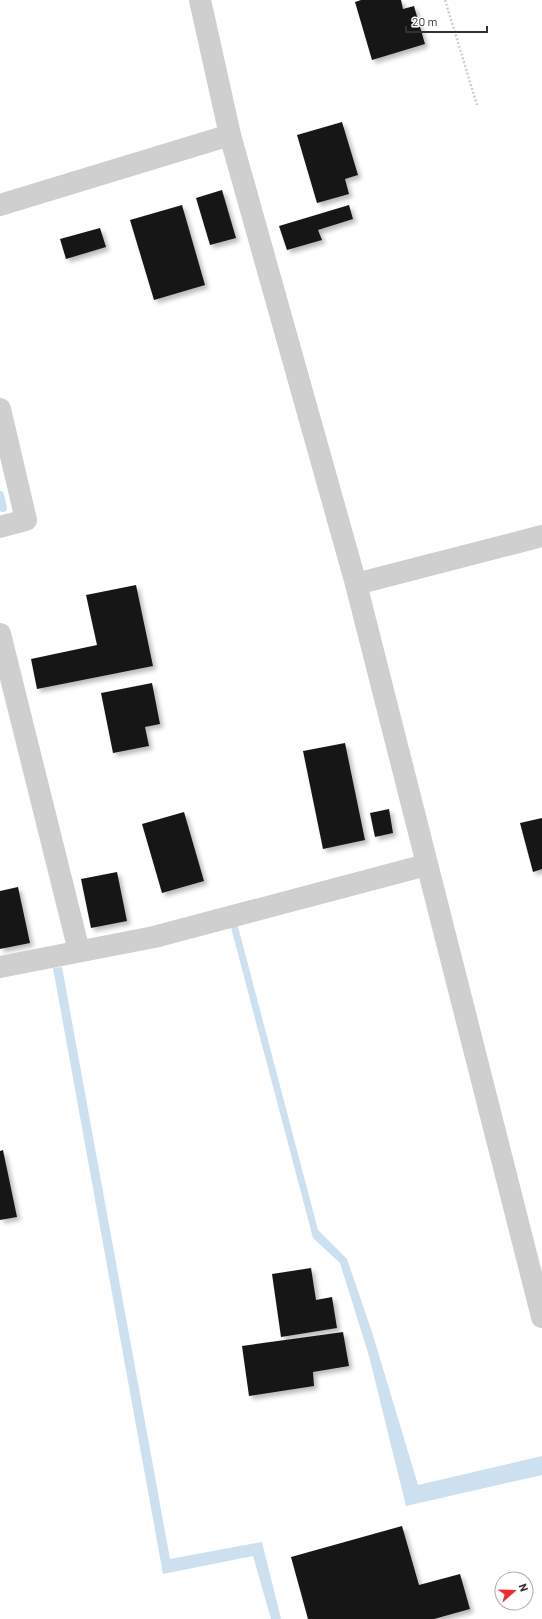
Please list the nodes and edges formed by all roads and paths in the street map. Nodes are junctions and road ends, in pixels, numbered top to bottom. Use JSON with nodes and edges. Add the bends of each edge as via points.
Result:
{"nodes":[{"id":1,"x":200,"y":0,"type":"edge"},
{"id":2,"x":445,"y":0,"type":"edge"},
{"id":3,"x":477,"y":105,"type":"dead end"},
{"id":4,"x":230,"y":135,"type":"junction"},
{"id":5,"x":0,"y":205,"type":"edge"},
{"id":6,"x":0,"y":409,"type":"edge"},
{"id":7,"x":0,"y":527,"type":"edge"},
{"id":8,"x":542,"y":536,"type":"edge"},
{"id":9,"x":356,"y":584,"type":"junction"},
{"id":10,"x":0,"y":634,"type":"edge"},
{"id":11,"x":426,"y":865,"type":"junction"},
{"id":12,"x":79,"y":951,"type":"junction"},
{"id":13,"x":0,"y":967,"type":"edge"},
{"id":14,"x":542,"y":1317,"type":"edge"}],
"edges":[{"from":1,"to":4,"type":"street"},
{"from":2,"to":3,"type":"path"},
{"from":4,"to":5,"type":"street"},
{"from":4,"to":9,"type":"street"},
{"from":6,"to":7,"type":"street","via":[[26,520]]},
{"from":8,"to":9,"type":"street"},
{"from":9,"to":11,"type":"street"},
{"from":10,"to":12,"type":"street"},
{"from":11,"to":12,"type":"street","via":[[154,937]]},
{"from":11,"to":14,"type":"street"},
{"from":12,"to":13,"type":"street"}]}
